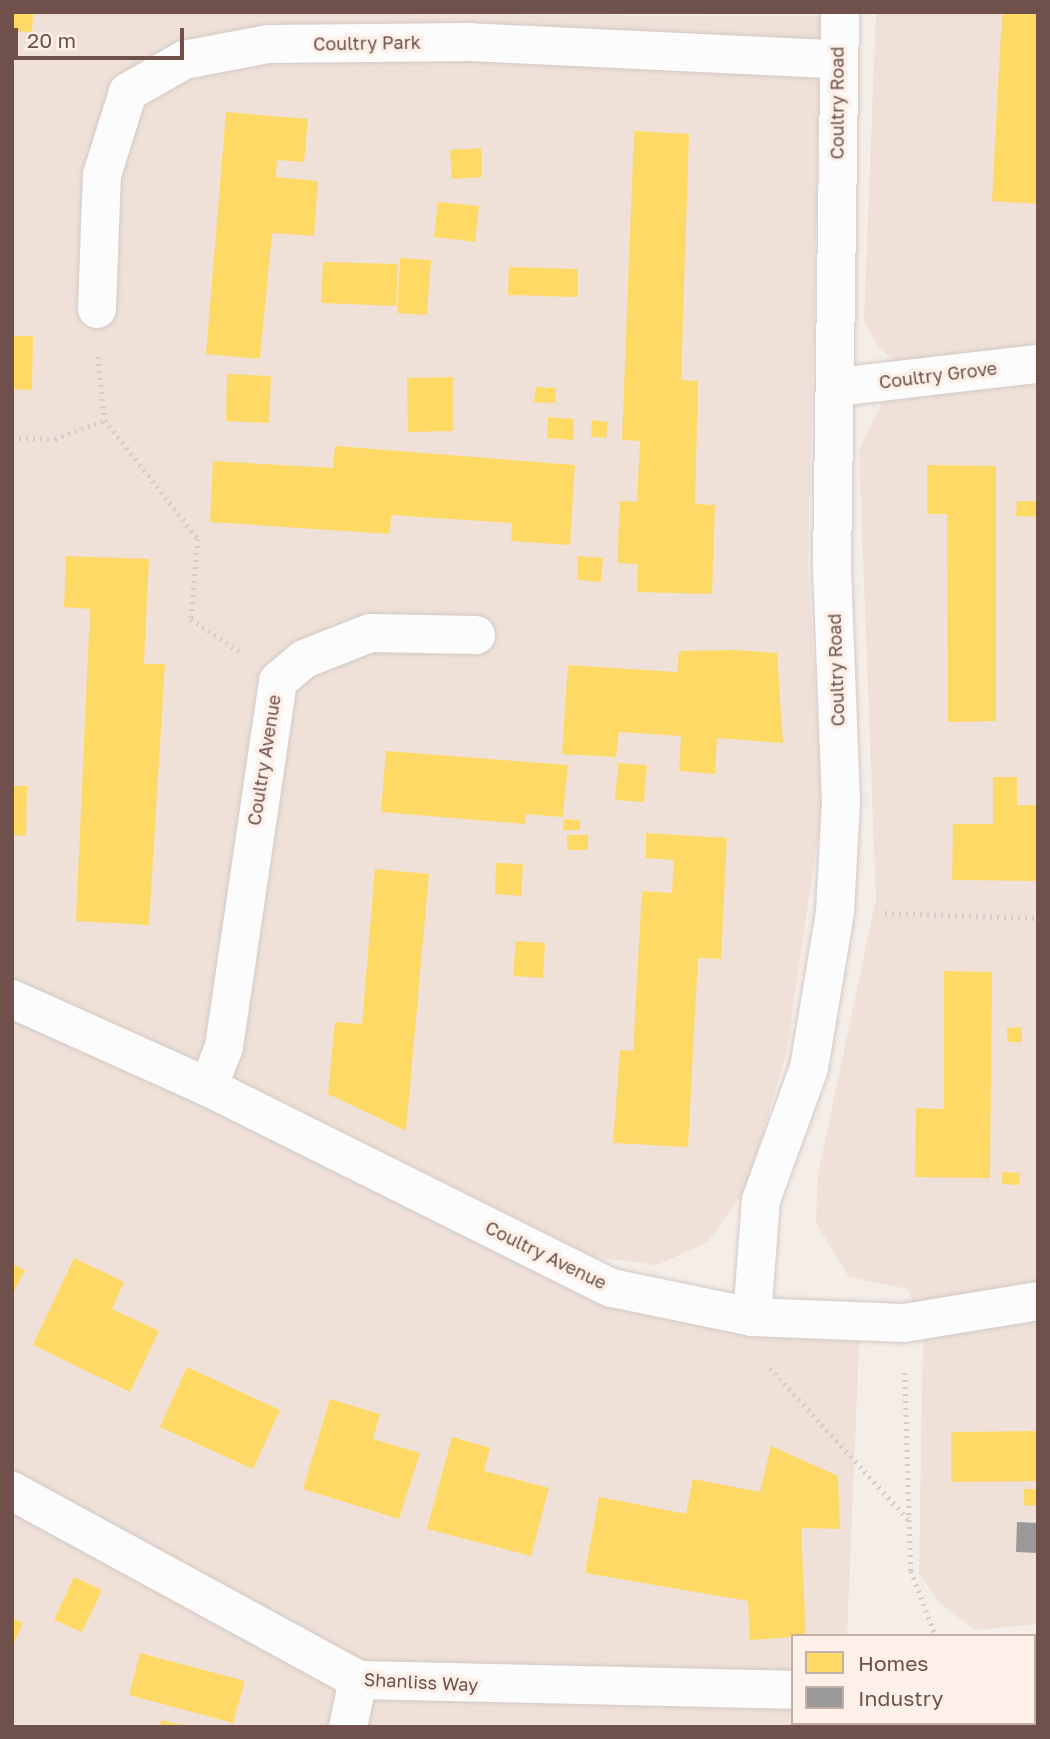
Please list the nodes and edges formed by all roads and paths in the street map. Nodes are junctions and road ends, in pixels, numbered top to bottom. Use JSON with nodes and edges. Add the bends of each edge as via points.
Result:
{"nodes":[{"id":1,"x":840,"y":12,"type":"edge"},
{"id":2,"x":836,"y":60,"type":"junction"},
{"id":3,"x":97,"y":309,"type":"joint"},
{"id":4,"x":1038,"y":364,"type":"edge"},
{"id":5,"x":838,"y":387,"type":"junction"},
{"id":6,"x":105,"y":419,"type":"junction"},
{"id":7,"x":12,"y":438,"type":"edge"},
{"id":8,"x":476,"y":635,"type":"dead end"},
{"id":9,"x":278,"y":681,"type":"junction"},
{"id":10,"x":835,"y":912,"type":"junction"},
{"id":11,"x":1038,"y":918,"type":"edge"},
{"id":12,"x":12,"y":999,"type":"edge"},
{"id":13,"x":208,"y":1087,"type":"junction"},
{"id":14,"x":1038,"y":1301,"type":"edge"},
{"id":15,"x":752,"y":1317,"type":"junction"},
{"id":16,"x":904,"y":1323,"type":"junction"},
{"id":17,"x":767,"y":1364,"type":"dead end"},
{"id":18,"x":12,"y":1491,"type":"edge"},
{"id":19,"x":909,"y":1520,"type":"junction"},
{"id":20,"x":935,"y":1634,"type":"edge"},
{"id":21,"x":358,"y":1680,"type":"junction"},
{"id":22,"x":791,"y":1690,"type":"edge"},
{"id":23,"x":348,"y":1727,"type":"edge"}],
"edges":[{"from":1,"to":2,"type":"street","name":"Coultry Road"},
{"from":2,"to":3,"type":"street","name":"Coultry Park","via":[[469,42],[268,44],[184,60],[128,92],[102,175]]},
{"from":2,"to":5,"type":"street","name":"Coultry Road"},
{"from":3,"to":6,"type":"path"},
{"from":4,"to":5,"type":"street","name":"Coultry Grove"},
{"from":5,"to":10,"type":"street","name":"Coultry Road","via":[[832,565],[841,802]]},
{"from":6,"to":7,"type":"path","via":[[55,439]]},
{"from":6,"to":9,"type":"path","via":[[198,539],[191,619]]},
{"from":8,"to":9,"type":"street","name":"Coultry Avenue","via":[[370,633],[304,659]]},
{"from":9,"to":13,"type":"street","name":"Coultry Avenue","via":[[224,1047]]},
{"from":10,"to":11,"type":"path"},
{"from":10,"to":15,"type":"street","name":"Coultry Road","via":[[809,1068],[761,1200]]},
{"from":12,"to":13,"type":"street","name":"Coultry Avenue"},
{"from":13,"to":15,"type":"street","name":"Coultry Avenue","via":[[612,1288]]},
{"from":14,"to":16,"type":"street","name":"Coultry Avenue"},
{"from":15,"to":16,"type":"street","name":"Coultry Avenue"},
{"from":16,"to":19,"type":"path"},
{"from":17,"to":19,"type":"path"},
{"from":18,"to":21,"type":"street","name":"Shanliss Way"},
{"from":19,"to":20,"type":"path","via":[[911,1572]]},
{"from":21,"to":22,"type":"street","name":"Shanliss Way"},
{"from":21,"to":23,"type":"street"}]}
